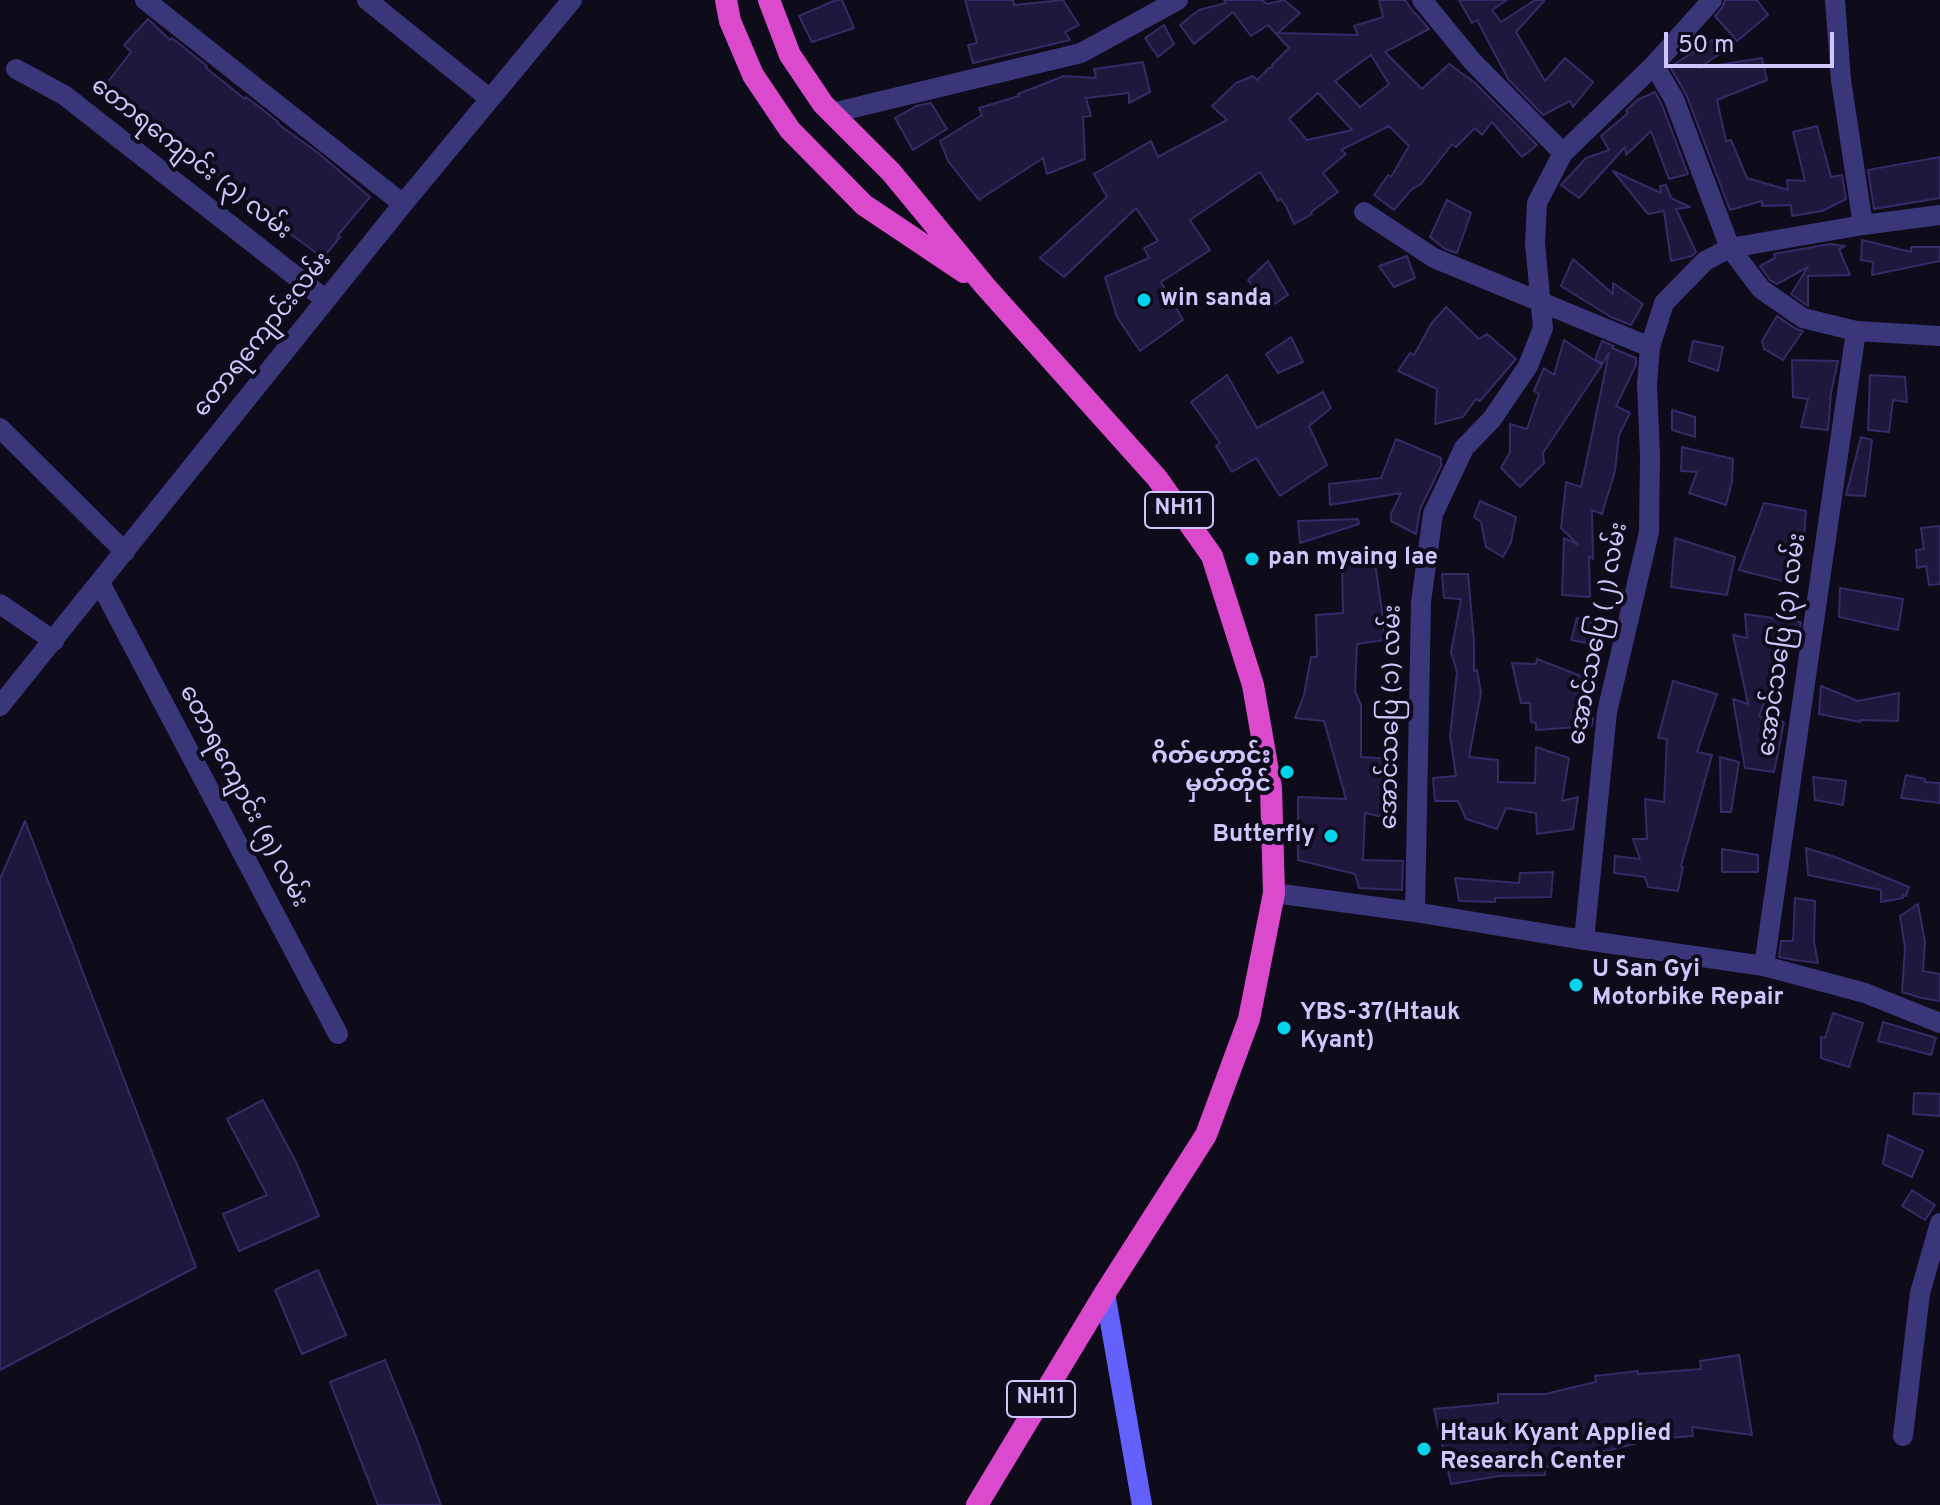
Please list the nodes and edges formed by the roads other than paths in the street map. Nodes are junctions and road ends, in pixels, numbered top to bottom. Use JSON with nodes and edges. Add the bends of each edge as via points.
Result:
{"nodes":[{"id":1,"x":145,"y":0,"type":"edge"},
{"id":2,"x":367,"y":0,"type":"edge"},
{"id":3,"x":572,"y":0,"type":"edge"},
{"id":4,"x":726,"y":0,"type":"edge"},
{"id":5,"x":769,"y":0,"type":"edge"},
{"id":6,"x":1178,"y":0,"type":"edge"},
{"id":7,"x":1422,"y":0,"type":"edge"},
{"id":8,"x":1712,"y":0,"type":"edge"},
{"id":9,"x":1835,"y":0,"type":"edge"},
{"id":10,"x":1654,"y":65,"type":"junction"},
{"id":11,"x":16,"y":69,"type":"dead end"},
{"id":12,"x":490,"y":99,"type":"junction"},
{"id":13,"x":832,"y":113,"type":"junction"},
{"id":14,"x":1563,"y":153,"type":"junction"},
{"id":15,"x":403,"y":204,"type":"junction"},
{"id":16,"x":1364,"y":212,"type":"dead end"},
{"id":17,"x":1940,"y":215,"type":"edge"},
{"id":18,"x":1863,"y":225,"type":"junction"},
{"id":19,"x":1730,"y":248,"type":"junction"},
{"id":20,"x":985,"y":286,"type":"junction"},
{"id":21,"x":326,"y":300,"type":"junction"},
{"id":22,"x":1541,"y":304,"type":"junction"},
{"id":23,"x":1856,"y":331,"type":"junction"},
{"id":24,"x":1940,"y":336,"type":"edge"},
{"id":25,"x":1650,"y":347,"type":"junction"},
{"id":26,"x":0,"y":428,"type":"edge"},
{"id":27,"x":125,"y":552,"type":"junction"},
{"id":28,"x":100,"y":583,"type":"junction"},
{"id":29,"x":0,"y":604,"type":"edge"},
{"id":30,"x":54,"y":641,"type":"junction"},
{"id":31,"x":4,"y":695,"type":"edge"},
{"id":32,"x":1274,"y":893,"type":"junction"},
{"id":33,"x":1415,"y":912,"type":"junction"},
{"id":34,"x":1584,"y":940,"type":"junction"},
{"id":35,"x":1764,"y":966,"type":"junction"},
{"id":36,"x":1940,"y":1023,"type":"edge"},
{"id":37,"x":338,"y":1034,"type":"dead end"},
{"id":38,"x":1940,"y":1223,"type":"edge"},
{"id":39,"x":1105,"y":1293,"type":"junction"},
{"id":40,"x":1903,"y":1436,"type":"dead end"},
{"id":41,"x":977,"y":1505,"type":"edge"},
{"id":42,"x":1142,"y":1505,"type":"edge"}],
"edges":[{"from":1,"to":15,"type":"street"},
{"from":2,"to":12,"type":"street"},
{"from":3,"to":12,"type":"street","name":"တောရကျောင်းလမ်း"},
{"from":4,"to":20,"type":"highway","number":"NH11","via":[[753,75],[790,130],[864,205]]},
{"from":5,"to":13,"type":"highway","number":"NH11","via":[[790,55]]},
{"from":6,"to":13,"type":"street","via":[[1081,53]]},
{"from":7,"to":14,"type":"street","via":[[1473,62]]},
{"from":8,"to":10,"type":"street","name":"အောင်သပြေ (၁) လမ်း"},
{"from":9,"to":18,"type":"street"},
{"from":10,"to":14,"type":"street","name":"အောင်သပြေ (၁) လမ်း"},
{"from":10,"to":19,"type":"street","via":[[1674,99]]},
{"from":11,"to":21,"type":"street","name":"တောရကျောင်း (၃) လမ်း","via":[[64,95]]},
{"from":12,"to":15,"type":"street","name":"တောရကျောင်းလမ်း"},
{"from":13,"to":20,"type":"highway","number":"NH11","via":[[891,172]]},
{"from":14,"to":22,"type":"street","name":"အောင်သပြေ (၁) လမ်း","via":[[1537,203]]},
{"from":15,"to":21,"type":"street","name":"တောရကျောင်းလမ်း"},
{"from":16,"to":22,"type":"street","via":[[1434,258]]},
{"from":17,"to":18,"type":"street","name":"အောင်သပြေ (၂) လမ်း"},
{"from":18,"to":19,"type":"street","name":"အောင်သပြေ (၂) လမ်း"},
{"from":19,"to":23,"type":"street","via":[[1761,289],[1803,318]]},
{"from":19,"to":25,"type":"street","name":"အောင်သပြေ (၂) လမ်း","via":[[1705,261],[1664,303]]},
{"from":20,"to":32,"type":"highway","number":"NH11","via":[[1157,478],[1212,556],[1253,685],[1271,788]]},
{"from":21,"to":27,"type":"street","name":"တောရကျောင်းလမ်း"},
{"from":22,"to":25,"type":"street"},
{"from":22,"to":33,"type":"street","name":"အောင်သပြေ (၁) လမ်း","via":[[1543,328],[1528,366],[1492,419],[1464,448],[1433,514],[1421,602]]},
{"from":23,"to":24,"type":"street"},
{"from":23,"to":35,"type":"street","name":"အောင်သပြေ (၃) လမ်း"},
{"from":25,"to":34,"type":"street","name":"အောင်သပြေ (၂) လမ်း","via":[[1649,532],[1607,712]]},
{"from":26,"to":27,"type":"street"},
{"from":27,"to":28,"type":"street","name":"တောရကျောင်းလမ်း"},
{"from":28,"to":30,"type":"street","name":"တောရကျောင်းလမ်း"},
{"from":28,"to":37,"type":"street","name":"တောရကျောင်း (၅) လမ်း"},
{"from":29,"to":30,"type":"street"},
{"from":30,"to":31,"type":"street","name":"တောရကျောင်းလမ်း"},
{"from":32,"to":33,"type":"street"},
{"from":32,"to":39,"type":"highway","number":"NH11","via":[[1249,1019],[1206,1135]]},
{"from":33,"to":34,"type":"street"},
{"from":34,"to":35,"type":"street"},
{"from":35,"to":36,"type":"street","via":[[1865,993]]},
{"from":38,"to":40,"type":"street","via":[[1920,1293]]},
{"from":39,"to":41,"type":"highway","number":"NH11"},
{"from":39,"to":42,"type":"main road"}]}
